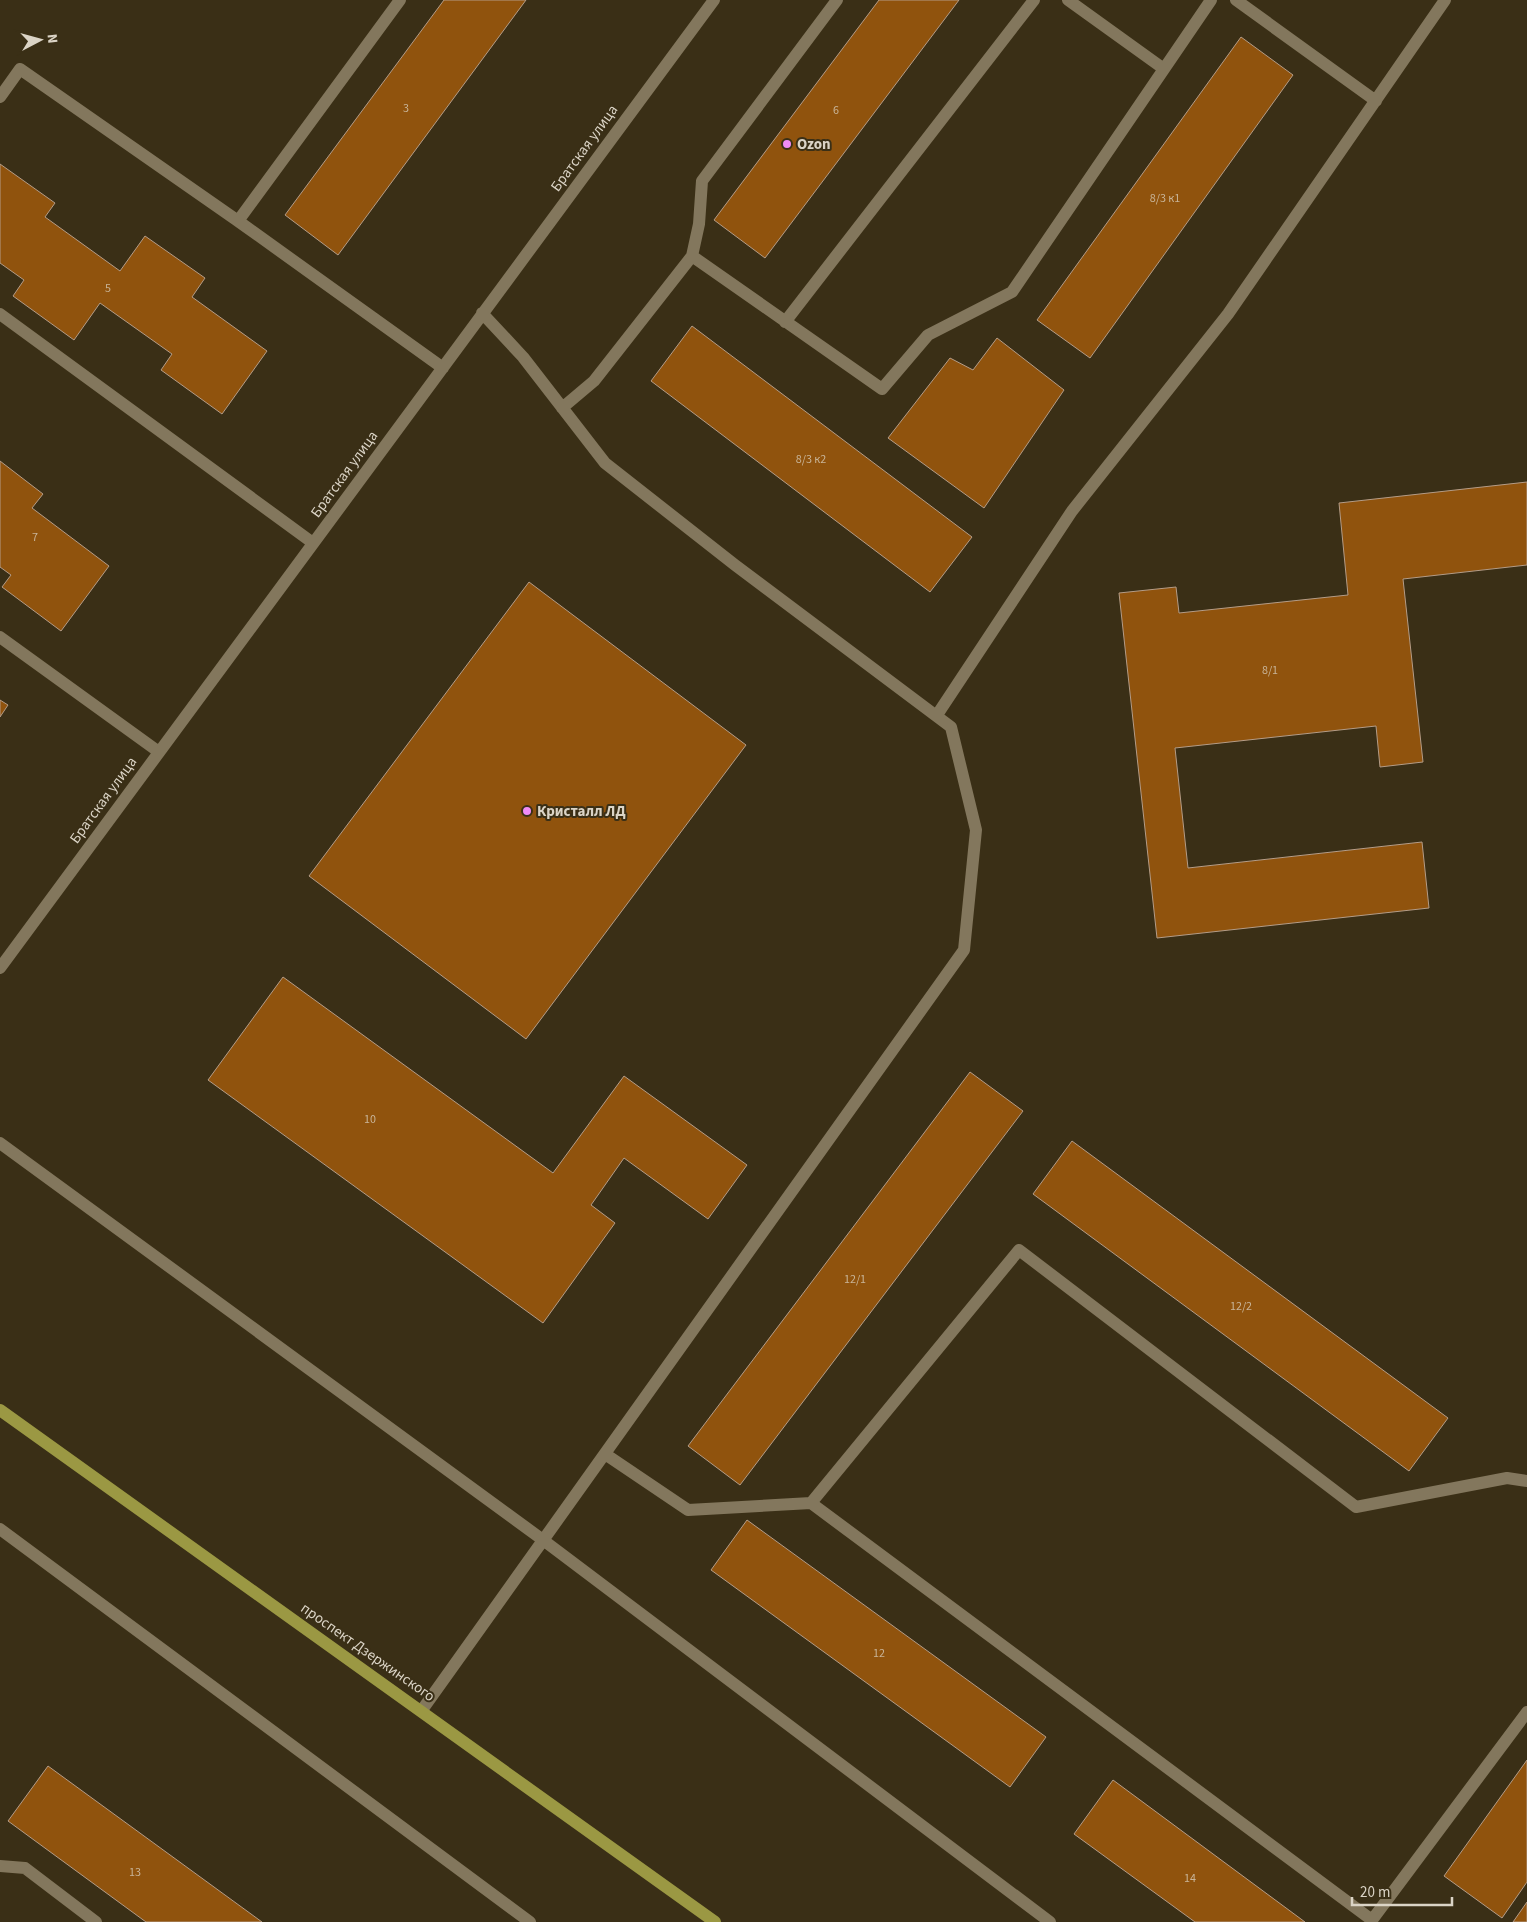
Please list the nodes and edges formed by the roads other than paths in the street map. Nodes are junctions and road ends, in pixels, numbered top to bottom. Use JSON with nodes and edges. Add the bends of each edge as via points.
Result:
{"nodes":[{"id":1,"x":400,"y":0,"type":"edge"},
{"id":2,"x":714,"y":0,"type":"edge"},
{"id":3,"x":837,"y":0,"type":"edge"},
{"id":4,"x":1034,"y":0,"type":"edge"},
{"id":5,"x":1069,"y":0,"type":"edge"},
{"id":6,"x":1211,"y":0,"type":"edge"},
{"id":7,"x":1236,"y":0,"type":"edge"},
{"id":8,"x":1445,"y":0,"type":"edge"},
{"id":9,"x":1164,"y":70,"type":"junction"},
{"id":10,"x":0,"y":97,"type":"edge"},
{"id":11,"x":1376,"y":101,"type":"junction"},
{"id":12,"x":238,"y":221,"type":"junction"},
{"id":13,"x":692,"y":256,"type":"junction"},
{"id":14,"x":482,"y":313,"type":"junction"},
{"id":15,"x":0,"y":314,"type":"edge"},
{"id":16,"x":786,"y":322,"type":"junction"},
{"id":17,"x":443,"y":368,"type":"junction"},
{"id":18,"x":562,"y":408,"type":"junction"},
{"id":19,"x":313,"y":543,"type":"junction"},
{"id":20,"x":0,"y":637,"type":"edge"},
{"id":21,"x":937,"y":715,"type":"junction"},
{"id":22,"x":159,"y":752,"type":"junction"},
{"id":23,"x":0,"y":968,"type":"edge"},
{"id":24,"x":0,"y":1143,"type":"edge"},
{"id":25,"x":0,"y":1410,"type":"edge"},
{"id":26,"x":604,"y":1454,"type":"junction"},
{"id":27,"x":1527,"y":1481,"type":"edge"},
{"id":28,"x":812,"y":1502,"type":"junction"},
{"id":29,"x":0,"y":1529,"type":"edge"},
{"id":30,"x":543,"y":1540,"type":"junction"},
{"id":31,"x":422,"y":1710,"type":"junction"},
{"id":32,"x":1527,"y":1712,"type":"edge"},
{"id":33,"x":0,"y":1866,"type":"edge"},
{"id":34,"x":1373,"y":1921,"type":"edge"},
{"id":35,"x":96,"y":1922,"type":"edge"},
{"id":36,"x":530,"y":1922,"type":"edge"},
{"id":37,"x":716,"y":1922,"type":"edge"},
{"id":38,"x":1050,"y":1922,"type":"edge"}],
"edges":[{"from":1,"to":12,"type":"street"},
{"from":2,"to":14,"type":"street","name":"Братская улица"},
{"from":3,"to":13,"type":"street","via":[[702,181],[699,224]]},
{"from":4,"to":16,"type":"street"},
{"from":5,"to":9,"type":"street"},
{"from":6,"to":9,"type":"street"},
{"from":7,"to":11,"type":"street"},
{"from":8,"to":11,"type":"street"},
{"from":9,"to":16,"type":"street","via":[[1012,292],[928,335],[882,390]]},
{"from":10,"to":12,"type":"street","via":[[20,69]]},
{"from":11,"to":21,"type":"street","via":[[1228,314],[1072,511]]},
{"from":12,"to":17,"type":"street"},
{"from":13,"to":16,"type":"street"},
{"from":13,"to":18,"type":"street","via":[[594,381]]},
{"from":14,"to":17,"type":"street","name":"Братская улица"},
{"from":14,"to":18,"type":"street","via":[[523,357]]},
{"from":15,"to":19,"type":"street"},
{"from":17,"to":19,"type":"street","name":"Братская улица"},
{"from":18,"to":21,"type":"street","via":[[605,463],[735,565]]},
{"from":19,"to":22,"type":"street","name":"Братская улица"},
{"from":20,"to":22,"type":"street"},
{"from":21,"to":26,"type":"street","via":[[951,727],[976,830],[964,950]]},
{"from":22,"to":23,"type":"street","name":"Братская улица"},
{"from":24,"to":30,"type":"street"},
{"from":25,"to":31,"type":"main road","name":"проспект Дзержинского"},
{"from":26,"to":28,"type":"street","via":[[688,1510]]},
{"from":26,"to":30,"type":"street"},
{"from":27,"to":28,"type":"street","via":[[1507,1478],[1356,1507],[1019,1250]]},
{"from":28,"to":34,"type":"street"},
{"from":29,"to":36,"type":"street"},
{"from":30,"to":31,"type":"street"},
{"from":30,"to":38,"type":"street"},
{"from":31,"to":37,"type":"main road","name":"проспект Дзержинского"},
{"from":32,"to":34,"type":"street"},
{"from":33,"to":35,"type":"street","via":[[25,1868]]}]}
